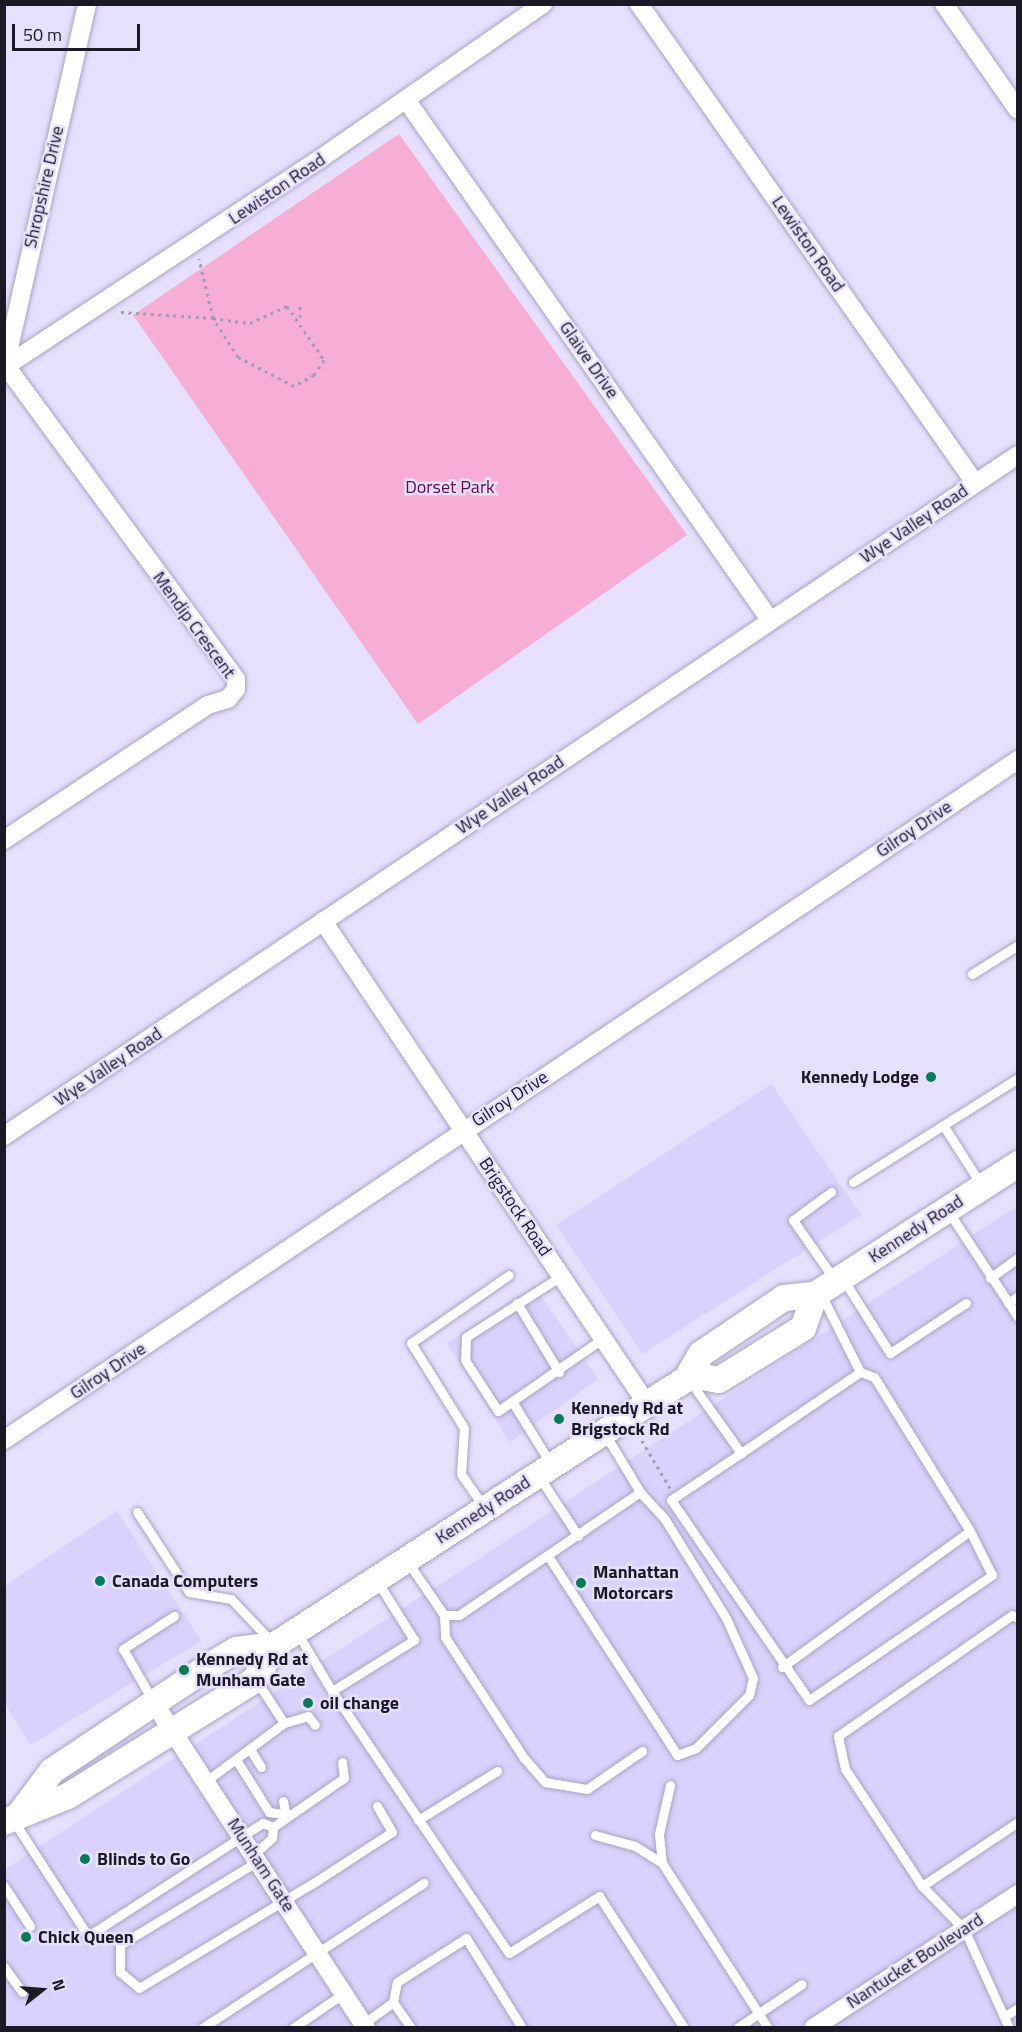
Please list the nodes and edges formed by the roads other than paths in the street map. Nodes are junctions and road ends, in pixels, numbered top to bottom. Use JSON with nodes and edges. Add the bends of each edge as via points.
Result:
{"nodes":[{"id":1,"x":87,"y":4,"type":"edge"},
{"id":2,"x":639,"y":4,"type":"edge"},
{"id":3,"x":535,"y":7,"type":"edge"},
{"id":4,"x":952,"y":7,"type":"edge"},
{"id":5,"x":407,"y":101,"type":"junction"},
{"id":6,"x":1017,"y":110,"type":"edge"},
{"id":7,"x":5,"y":368,"type":"edge"},
{"id":8,"x":1017,"y":455,"type":"edge"},
{"id":9,"x":975,"y":483,"type":"junction"},
{"id":10,"x":770,"y":620,"type":"junction"},
{"id":11,"x":1017,"y":760,"type":"edge"},
{"id":12,"x":4,"y":840,"type":"edge"},
{"id":13,"x":323,"y":921,"type":"junction"},
{"id":14,"x":1017,"y":945,"type":"edge"},
{"id":15,"x":972,"y":974,"type":"dead end"},
{"id":16,"x":1017,"y":1078,"type":"edge"},
{"id":17,"x":943,"y":1125,"type":"junction"},
{"id":18,"x":462,"y":1131,"type":"junction"},
{"id":19,"x":4,"y":1136,"type":"edge"},
{"id":20,"x":1015,"y":1170,"type":"edge"},
{"id":21,"x":853,"y":1182,"type":"dead end"},
{"id":22,"x":982,"y":1186,"type":"junction"},
{"id":23,"x":831,"y":1192,"type":"dead end"},
{"id":24,"x":947,"y":1209,"type":"junction"},
{"id":25,"x":1017,"y":1258,"type":"edge"},
{"id":26,"x":509,"y":1275,"type":"dead end"},
{"id":27,"x":561,"y":1276,"type":"junction"},
{"id":28,"x":990,"y":1278,"type":"junction"},
{"id":29,"x":828,"y":1286,"type":"junction"},
{"id":30,"x":1017,"y":1296,"type":"edge"},
{"id":31,"x":966,"y":1303,"type":"dead end"},
{"id":32,"x":517,"y":1304,"type":"junction"},
{"id":33,"x":1008,"y":1304,"type":"junction"},
{"id":34,"x":1017,"y":1317,"type":"edge"},
{"id":35,"x":602,"y":1339,"type":"junction"},
{"id":36,"x":559,"y":1372,"type":"junction"},
{"id":37,"x":861,"y":1372,"type":"junction"},
{"id":38,"x":689,"y":1376,"type":"junction"},
{"id":39,"x":513,"y":1403,"type":"junction"},
{"id":40,"x":637,"y":1410,"type":"junction"},
{"id":41,"x":604,"y":1432,"type":"junction"},
{"id":42,"x":4,"y":1440,"type":"edge"},
{"id":43,"x":741,"y":1453,"type":"junction"},
{"id":44,"x":545,"y":1470,"type":"junction"},
{"id":45,"x":640,"y":1492,"type":"junction"},
{"id":46,"x":485,"y":1509,"type":"junction"},
{"id":47,"x":137,"y":1512,"type":"dead end"},
{"id":48,"x":970,"y":1531,"type":"junction"},
{"id":49,"x":578,"y":1536,"type":"junction"},
{"id":50,"x":548,"y":1556,"type":"junction"},
{"id":51,"x":406,"y":1560,"type":"junction"},
{"id":52,"x":376,"y":1579,"type":"junction"},
{"id":53,"x":444,"y":1615,"type":"junction"},
{"id":54,"x":174,"y":1616,"type":"dead end"},
{"id":55,"x":1017,"y":1618,"type":"edge"},
{"id":56,"x":285,"y":1638,"type":"junction"},
{"id":57,"x":782,"y":1667,"type":"junction"},
{"id":58,"x":255,"y":1680,"type":"junction"},
{"id":59,"x":332,"y":1691,"type":"junction"},
{"id":60,"x":154,"y":1703,"type":"junction"},
{"id":61,"x":284,"y":1723,"type":"junction"},
{"id":62,"x":315,"y":1725,"type":"dead end"},
{"id":63,"x":174,"y":1730,"type":"junction"},
{"id":64,"x":251,"y":1750,"type":"junction"},
{"id":65,"x":642,"y":1751,"type":"dead end"},
{"id":66,"x":237,"y":1761,"type":"junction"},
{"id":67,"x":342,"y":1762,"type":"dead end"},
{"id":68,"x":261,"y":1767,"type":"dead end"},
{"id":69,"x":497,"y":1771,"type":"dead end"},
{"id":70,"x":206,"y":1781,"type":"junction"},
{"id":71,"x":670,"y":1785,"type":"dead end"},
{"id":72,"x":284,"y":1801,"type":"dead end"},
{"id":73,"x":377,"y":1806,"type":"dead end"},
{"id":74,"x":285,"y":1816,"type":"junction"},
{"id":75,"x":12,"y":1817,"type":"edge"},
{"id":76,"x":418,"y":1820,"type":"junction"},
{"id":77,"x":1017,"y":1822,"type":"edge"},
{"id":78,"x":273,"y":1827,"type":"junction"},
{"id":79,"x":595,"y":1835,"type":"dead end"},
{"id":80,"x":243,"y":1838,"type":"junction"},
{"id":81,"x":256,"y":1857,"type":"junction"},
{"id":82,"x":662,"y":1863,"type":"junction"},
{"id":83,"x":424,"y":1882,"type":"dead end"},
{"id":84,"x":4,"y":1886,"type":"edge"},
{"id":85,"x":922,"y":1886,"type":"junction"},
{"id":86,"x":1017,"y":1894,"type":"edge"},
{"id":87,"x":284,"y":1901,"type":"junction"},
{"id":88,"x":30,"y":1926,"type":"dead end"},
{"id":89,"x":964,"y":1929,"type":"junction"},
{"id":90,"x":318,"y":1954,"type":"junction"},
{"id":91,"x":4,"y":1967,"type":"edge"},
{"id":92,"x":802,"y":1984,"type":"dead end"},
{"id":93,"x":22,"y":1992,"type":"dead end"},
{"id":94,"x":344,"y":1993,"type":"junction"},
{"id":95,"x":393,"y":2002,"type":"junction"},
{"id":96,"x":1017,"y":2008,"type":"edge"},
{"id":97,"x":759,"y":2013,"type":"junction"},
{"id":98,"x":1005,"y":2016,"type":"junction"},
{"id":99,"x":365,"y":2026,"type":"edge"},
{"id":100,"x":202,"y":2028,"type":"edge"},
{"id":101,"x":293,"y":2028,"type":"edge"},
{"id":102,"x":411,"y":2028,"type":"edge"},
{"id":103,"x":522,"y":2028,"type":"edge"},
{"id":104,"x":684,"y":2028,"type":"edge"},
{"id":105,"x":736,"y":2028,"type":"edge"},
{"id":106,"x":768,"y":2028,"type":"edge"},
{"id":107,"x":813,"y":2028,"type":"edge"},
{"id":108,"x":1009,"y":2028,"type":"edge"}],
"edges":[{"from":1,"to":7,"type":"street","name":"Shropshire Drive"},
{"from":2,"to":9,"type":"street","name":"Lewiston Road"},
{"from":3,"to":5,"type":"street","name":"Lewiston Road"},
{"from":4,"to":6,"type":"street"},
{"from":5,"to":7,"type":"street","name":"Lewiston Road"},
{"from":5,"to":10,"type":"street","name":"Glaive Drive"},
{"from":7,"to":12,"type":"street","name":"Mendip Crescent","via":[[236,679],[236,689],[228,699],[208,705]]},
{"from":8,"to":9,"type":"street","name":"Wye Valley Road"},
{"from":9,"to":10,"type":"street","name":"Wye Valley Road"},
{"from":10,"to":13,"type":"street","name":"Wye Valley Road"},
{"from":11,"to":18,"type":"street","name":"Gilroy Drive"},
{"from":13,"to":18,"type":"street","name":"Brigstock Road"},
{"from":13,"to":19,"type":"street","name":"Wye Valley Road"},
{"from":14,"to":15,"type":"lane"},
{"from":16,"to":17,"type":"lane"},
{"from":17,"to":21,"type":"lane"},
{"from":17,"to":22,"type":"lane"},
{"from":18,"to":27,"type":"street","name":"Brigstock Road"},
{"from":18,"to":42,"type":"street","name":"Gilroy Drive"},
{"from":20,"to":22,"type":"main road","name":"Kennedy Road"},
{"from":22,"to":24,"type":"main road","name":"Kennedy Road"},
{"from":23,"to":29,"type":"lane","via":[[793,1220]]},
{"from":24,"to":28,"type":"lane"},
{"from":24,"to":29,"type":"main road","name":"Kennedy Road"},
{"from":25,"to":28,"type":"lane"},
{"from":26,"to":46,"type":"lane","via":[[411,1343],[464,1428],[461,1474]]},
{"from":27,"to":32,"type":"lane"},
{"from":27,"to":35,"type":"street","name":"Brigstock Road"},
{"from":28,"to":33,"type":"lane"},
{"from":29,"to":31,"type":"lane","via":[[890,1353]]},
{"from":29,"to":37,"type":"lane"},
{"from":29,"to":38,"type":"main road","name":"Kennedy Road","via":[[784,1298],[701,1354]]},
{"from":29,"to":38,"type":"main road","via":[[803,1328],[719,1380]]},
{"from":30,"to":33,"type":"lane"},
{"from":32,"to":36,"type":"lane"},
{"from":32,"to":39,"type":"lane","via":[[466,1337],[462,1351],[498,1412]]},
{"from":33,"to":34,"type":"lane"},
{"from":35,"to":36,"type":"lane"},
{"from":35,"to":40,"type":"street","name":"Brigstock Road"},
{"from":36,"to":39,"type":"lane"},
{"from":37,"to":43,"type":"lane"},
{"from":37,"to":48,"type":"lane","via":[[874,1377]]},
{"from":38,"to":40,"type":"main road","name":"Kennedy Road"},
{"from":38,"to":43,"type":"lane"},
{"from":39,"to":44,"type":"lane"},
{"from":40,"to":41,"type":"main road","name":"Kennedy Road"},
{"from":41,"to":44,"type":"main road","name":"Kennedy Road"},
{"from":41,"to":45,"type":"lane"},
{"from":43,"to":57,"type":"lane","via":[[674,1498]]},
{"from":44,"to":46,"type":"main road","name":"Kennedy Road"},
{"from":44,"to":49,"type":"lane"},
{"from":45,"to":49,"type":"lane"},
{"from":45,"to":50,"type":"lane","via":[[664,1518],[726,1618],[753,1678],[748,1695],[696,1748],[678,1755]]},
{"from":46,"to":51,"type":"main road","name":"Kennedy Road"},
{"from":47,"to":56,"type":"lane","via":[[189,1592],[231,1599]]},
{"from":48,"to":57,"type":"lane"},
{"from":48,"to":57,"type":"lane","via":[[992,1575],[809,1700]]},
{"from":49,"to":50,"type":"lane"},
{"from":50,"to":53,"type":"lane","via":[[459,1615]]},
{"from":51,"to":52,"type":"main road","name":"Kennedy Road"},
{"from":51,"to":53,"type":"lane"},
{"from":52,"to":56,"type":"main road","name":"Kennedy Road"},
{"from":52,"to":59,"type":"lane","via":[[414,1640]]},
{"from":53,"to":65,"type":"lane","via":[[444,1636],[524,1758],[545,1782],[587,1789]]},
{"from":54,"to":60,"type":"lane","via":[[123,1649]]},
{"from":55,"to":85,"type":"lane","via":[[1012,1615],[838,1736],[845,1769]]},
{"from":56,"to":58,"type":"main road","name":"Kennedy Road"},
{"from":56,"to":59,"type":"lane"},
{"from":56,"to":60,"type":"main road","name":"Kennedy Road","via":[[236,1650]]},
{"from":58,"to":61,"type":"lane"},
{"from":58,"to":63,"type":"main road","name":"Kennedy Road"},
{"from":59,"to":76,"type":"lane"},
{"from":60,"to":63,"type":"street","name":"Munham Gate"},
{"from":60,"to":75,"type":"main road","name":"Kennedy Road","via":[[52,1772]]},
{"from":61,"to":62,"type":"lane","via":[[308,1716]]},
{"from":61,"to":64,"type":"lane"},
{"from":63,"to":70,"type":"street","name":"Munham Gate"},
{"from":63,"to":75,"type":"main road","name":"Kennedy Road","via":[[68,1796]]},
{"from":64,"to":66,"type":"lane"},
{"from":64,"to":68,"type":"lane"},
{"from":66,"to":70,"type":"lane"},
{"from":66,"to":74,"type":"lane","via":[[268,1812]]},
{"from":67,"to":74,"type":"lane","via":[[347,1773]]},
{"from":69,"to":76,"type":"lane"},
{"from":70,"to":80,"type":"street","name":"Munham Gate"},
{"from":71,"to":82,"type":"lane","via":[[659,1834]]},
{"from":72,"to":74,"type":"lane"},
{"from":73,"to":87,"type":"lane","via":[[392,1832]]},
{"from":74,"to":78,"type":"lane"},
{"from":75,"to":80,"type":"lane","via":[[88,1936]]},
{"from":76,"to":104,"type":"lane","via":[[509,1953],[599,1896]]},
{"from":77,"to":85,"type":"lane"},
{"from":78,"to":80,"type":"lane","via":[[263,1823]]},
{"from":78,"to":81,"type":"lane","via":[[273,1838]]},
{"from":79,"to":82,"type":"lane","via":[[635,1846]]},
{"from":80,"to":81,"type":"street","name":"Munham Gate"},
{"from":81,"to":87,"type":"street","name":"Munham Gate"},
{"from":81,"to":87,"type":"lane","via":[[120,1945],[120,1972],[139,1989]]},
{"from":82,"to":97,"type":"lane"},
{"from":83,"to":90,"type":"lane"},
{"from":84,"to":88,"type":"lane"},
{"from":85,"to":89,"type":"lane"},
{"from":86,"to":89,"type":"street","name":"Nantucket Boulevard"},
{"from":87,"to":90,"type":"street","name":"Munham Gate"},
{"from":89,"to":98,"type":"lane"},
{"from":89,"to":107,"type":"street","name":"Nantucket Boulevard"},
{"from":90,"to":94,"type":"street","name":"Munham Gate"},
{"from":90,"to":100,"type":"lane"},
{"from":91,"to":93,"type":"lane"},
{"from":92,"to":97,"type":"lane"},
{"from":94,"to":99,"type":"street","name":"Munham Gate"},
{"from":94,"to":101,"type":"lane"},
{"from":95,"to":99,"type":"lane"},
{"from":95,"to":102,"type":"lane"},
{"from":95,"to":103,"type":"lane","via":[[397,1982],[466,1938]]},
{"from":96,"to":98,"type":"lane"},
{"from":97,"to":105,"type":"lane"},
{"from":97,"to":106,"type":"lane"},
{"from":98,"to":108,"type":"lane"}]}
